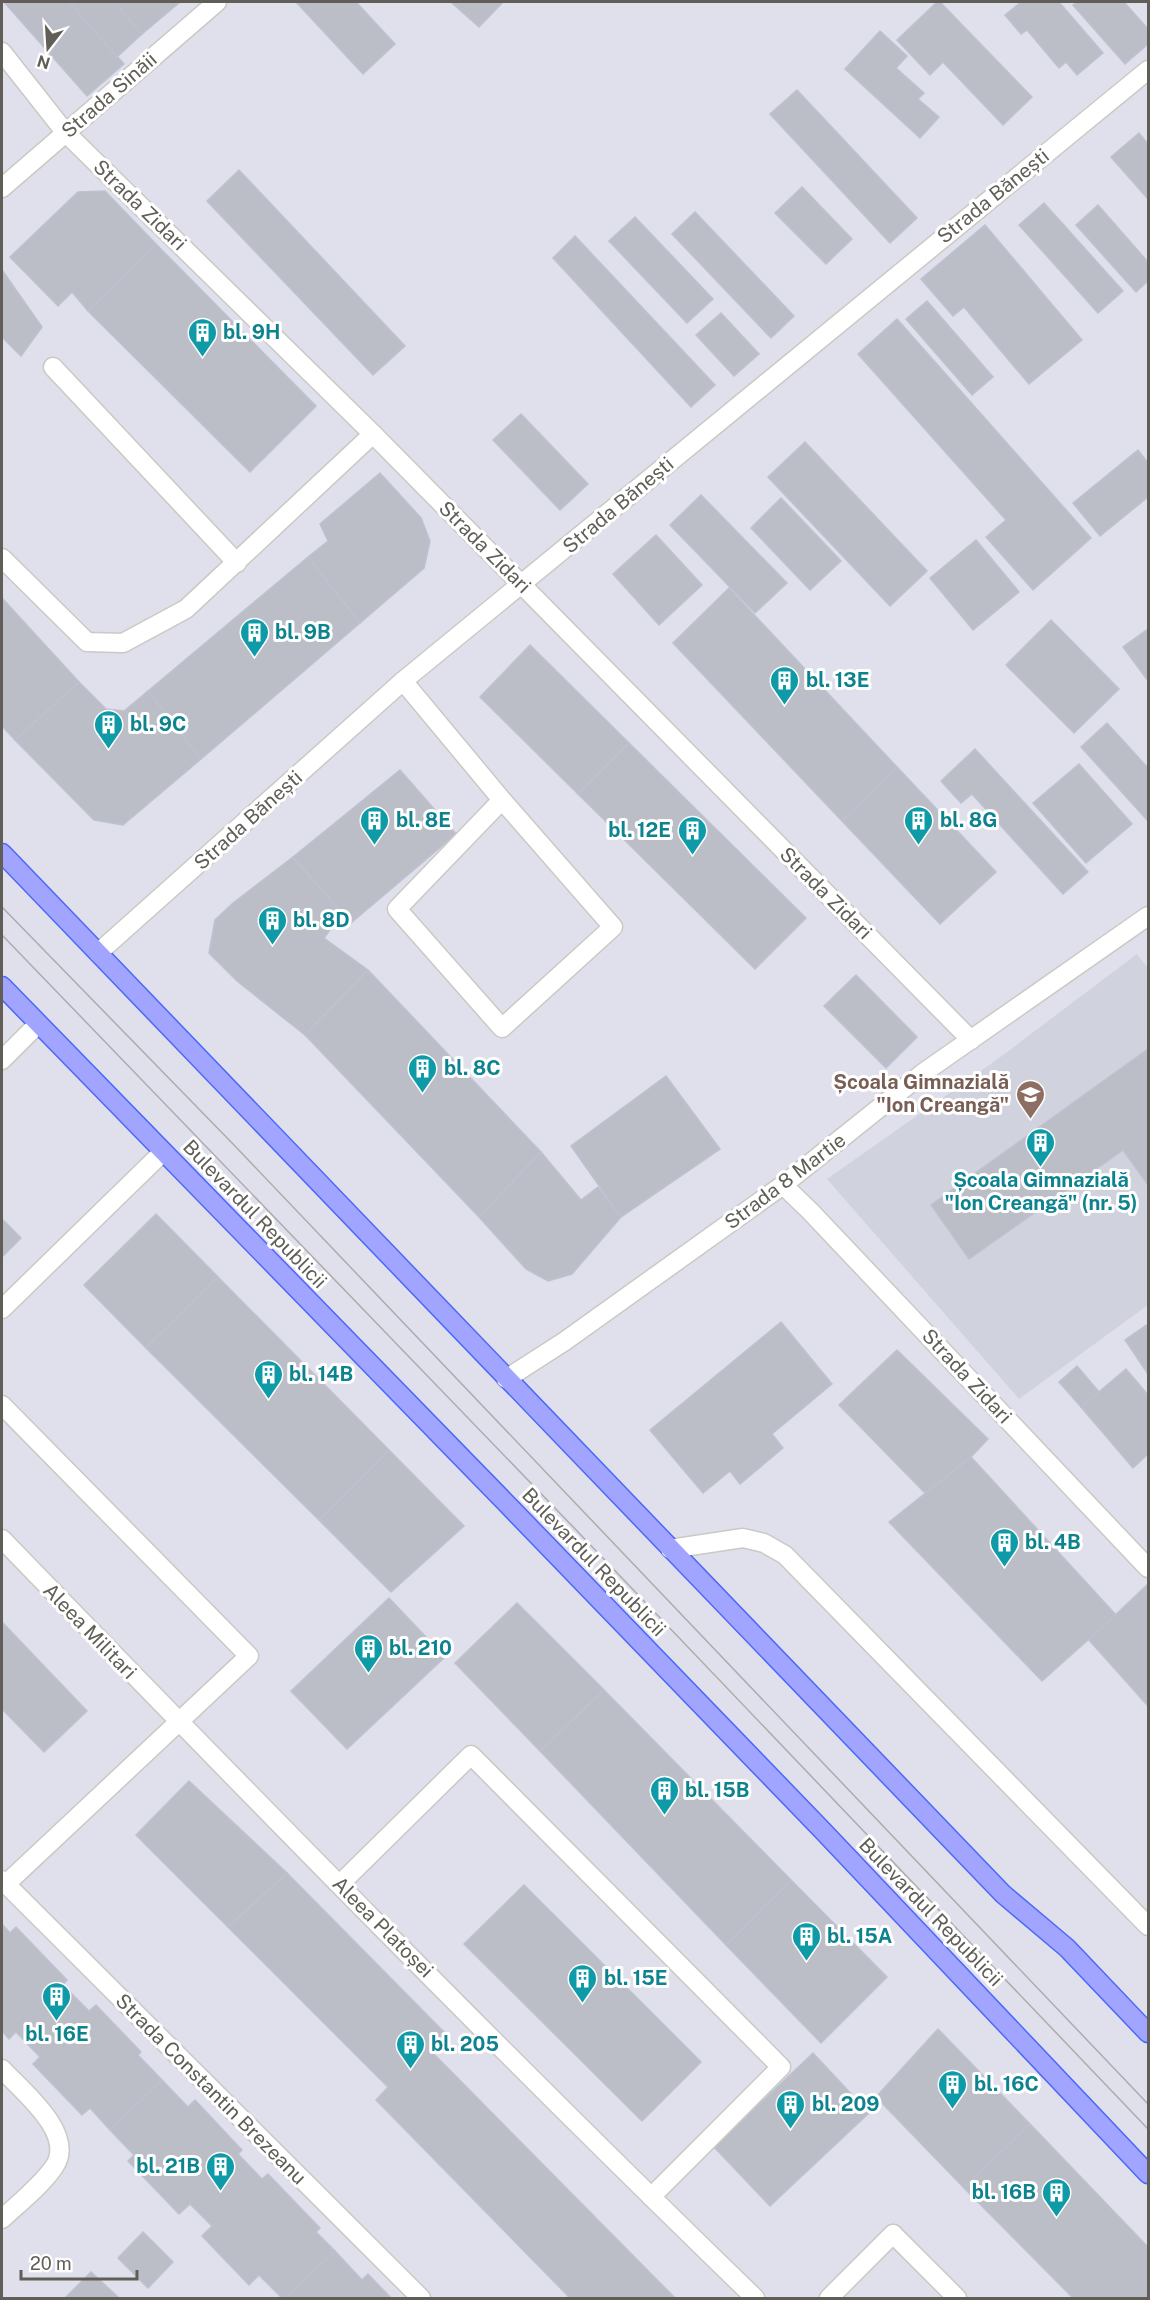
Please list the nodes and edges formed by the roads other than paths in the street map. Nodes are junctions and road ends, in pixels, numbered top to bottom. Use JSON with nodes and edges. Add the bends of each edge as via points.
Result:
{"nodes":[{"id":1,"x":217,"y":2,"type":"edge"},
{"id":2,"x":2,"y":52,"type":"edge"},
{"id":3,"x":1149,"y":70,"type":"edge"},
{"id":4,"x":65,"y":132,"type":"junction"},
{"id":5,"x":2,"y":188,"type":"edge"},
{"id":6,"x":53,"y":367,"type":"dead end"},
{"id":7,"x":373,"y":434,"type":"junction"},
{"id":8,"x":2,"y":558,"type":"edge"},
{"id":9,"x":237,"y":562,"type":"junction"},
{"id":10,"x":521,"y":584,"type":"junction"},
{"id":11,"x":403,"y":681,"type":"junction"},
{"id":12,"x":502,"y":800,"type":"junction"},
{"id":13,"x":2,"y":853,"type":"edge"},
{"id":14,"x":1149,"y":916,"type":"edge"},
{"id":15,"x":98,"y":953,"type":"junction"},
{"id":16,"x":2,"y":986,"type":"edge"},
{"id":17,"x":38,"y":1024,"type":"junction"},
{"id":18,"x":971,"y":1040,"type":"junction"},
{"id":19,"x":2,"y":1060,"type":"edge"},
{"id":20,"x":163,"y":1152,"type":"junction"},
{"id":21,"x":783,"y":1185,"type":"junction"},
{"id":22,"x":2,"y":1309,"type":"edge"},
{"id":23,"x":506,"y":1379,"type":"junction"},
{"id":24,"x":2,"y":1405,"type":"edge"},
{"id":25,"x":2,"y":1539,"type":"edge"},
{"id":26,"x":670,"y":1549,"type":"junction"},
{"id":27,"x":1147,"y":1563,"type":"edge"},
{"id":28,"x":179,"y":1722,"type":"junction"},
{"id":29,"x":4,"y":1882,"type":"edge"},
{"id":30,"x":340,"y":1884,"type":"junction"},
{"id":31,"x":1149,"y":1926,"type":"edge"},
{"id":32,"x":1149,"y":2033,"type":"edge"},
{"id":33,"x":2,"y":2069,"type":"edge"},
{"id":34,"x":1149,"y":2174,"type":"edge"},
{"id":35,"x":651,"y":2197,"type":"junction"},
{"id":36,"x":2,"y":2219,"type":"edge"},
{"id":37,"x":421,"y":2298,"type":"edge"},
{"id":38,"x":754,"y":2298,"type":"edge"},
{"id":39,"x":829,"y":2298,"type":"edge"},
{"id":40,"x":957,"y":2298,"type":"edge"}],
"edges":[{"from":1,"to":4,"type":"street","name":"Strada Sinăii"},
{"from":2,"to":4,"type":"street","name":"Strada Zidari"},
{"from":3,"to":10,"type":"street","name":"Strada Bănești"},
{"from":4,"to":5,"type":"street","name":"Strada Sinăii"},
{"from":4,"to":7,"type":"street","name":"Strada Zidari"},
{"from":6,"to":9,"type":"street"},
{"from":7,"to":9,"type":"street"},
{"from":7,"to":10,"type":"street","name":"Strada Zidari"},
{"from":8,"to":9,"type":"street","via":[[87,642],[123,643],[186,609]]},
{"from":10,"to":11,"type":"street","name":"Strada Bănești"},
{"from":10,"to":18,"type":"street","name":"Strada Zidari"},
{"from":11,"to":12,"type":"street"},
{"from":11,"to":15,"type":"street","name":"Strada Bănești"},
{"from":12,"to":12,"type":"street","via":[[613,927],[502,1028],[398,909]]},
{"from":13,"to":15,"type":"main road"},
{"from":14,"to":18,"type":"street","name":"Strada 8 Martie"},
{"from":15,"to":23,"type":"main road"},
{"from":16,"to":17,"type":"main road","name":"Bulevardul Republicii"},
{"from":17,"to":19,"type":"street"},
{"from":17,"to":20,"type":"main road","name":"Bulevardul Republicii"},
{"from":18,"to":21,"type":"street","name":"Strada 8 Martie","via":[[923,1073]]},
{"from":20,"to":22,"type":"street"},
{"from":20,"to":34,"type":"main road","name":"Bulevardul Republicii","via":[[823,1831]]},
{"from":21,"to":23,"type":"street","name":"Strada 8 Martie"},
{"from":21,"to":27,"type":"street","name":"Strada Zidari"},
{"from":23,"to":26,"type":"main road"},
{"from":24,"to":28,"type":"street","via":[[249,1656]]},
{"from":25,"to":28,"type":"street","name":"Aleea Militari"},
{"from":26,"to":31,"type":"street","via":[[743,1538],[764,1543],[785,1555]]},
{"from":26,"to":32,"type":"main road","via":[[1003,1894],[1067,1948]]},
{"from":28,"to":29,"type":"street"},
{"from":28,"to":30,"type":"street","name":"Aleea Platoșei"},
{"from":29,"to":37,"type":"street","name":"Strada Constantin Brezeanu"},
{"from":30,"to":35,"type":"street","name":"Aleea Platoșei"},
{"from":30,"to":35,"type":"street","via":[[471,1755],[781,2067]]},
{"from":33,"to":36,"type":"street","via":[[51,2123],[60,2150],[56,2165]]},
{"from":35,"to":38,"type":"street","name":"Aleea Platoșei"},
{"from":39,"to":40,"type":"street","via":[[893,2234]]}]}
